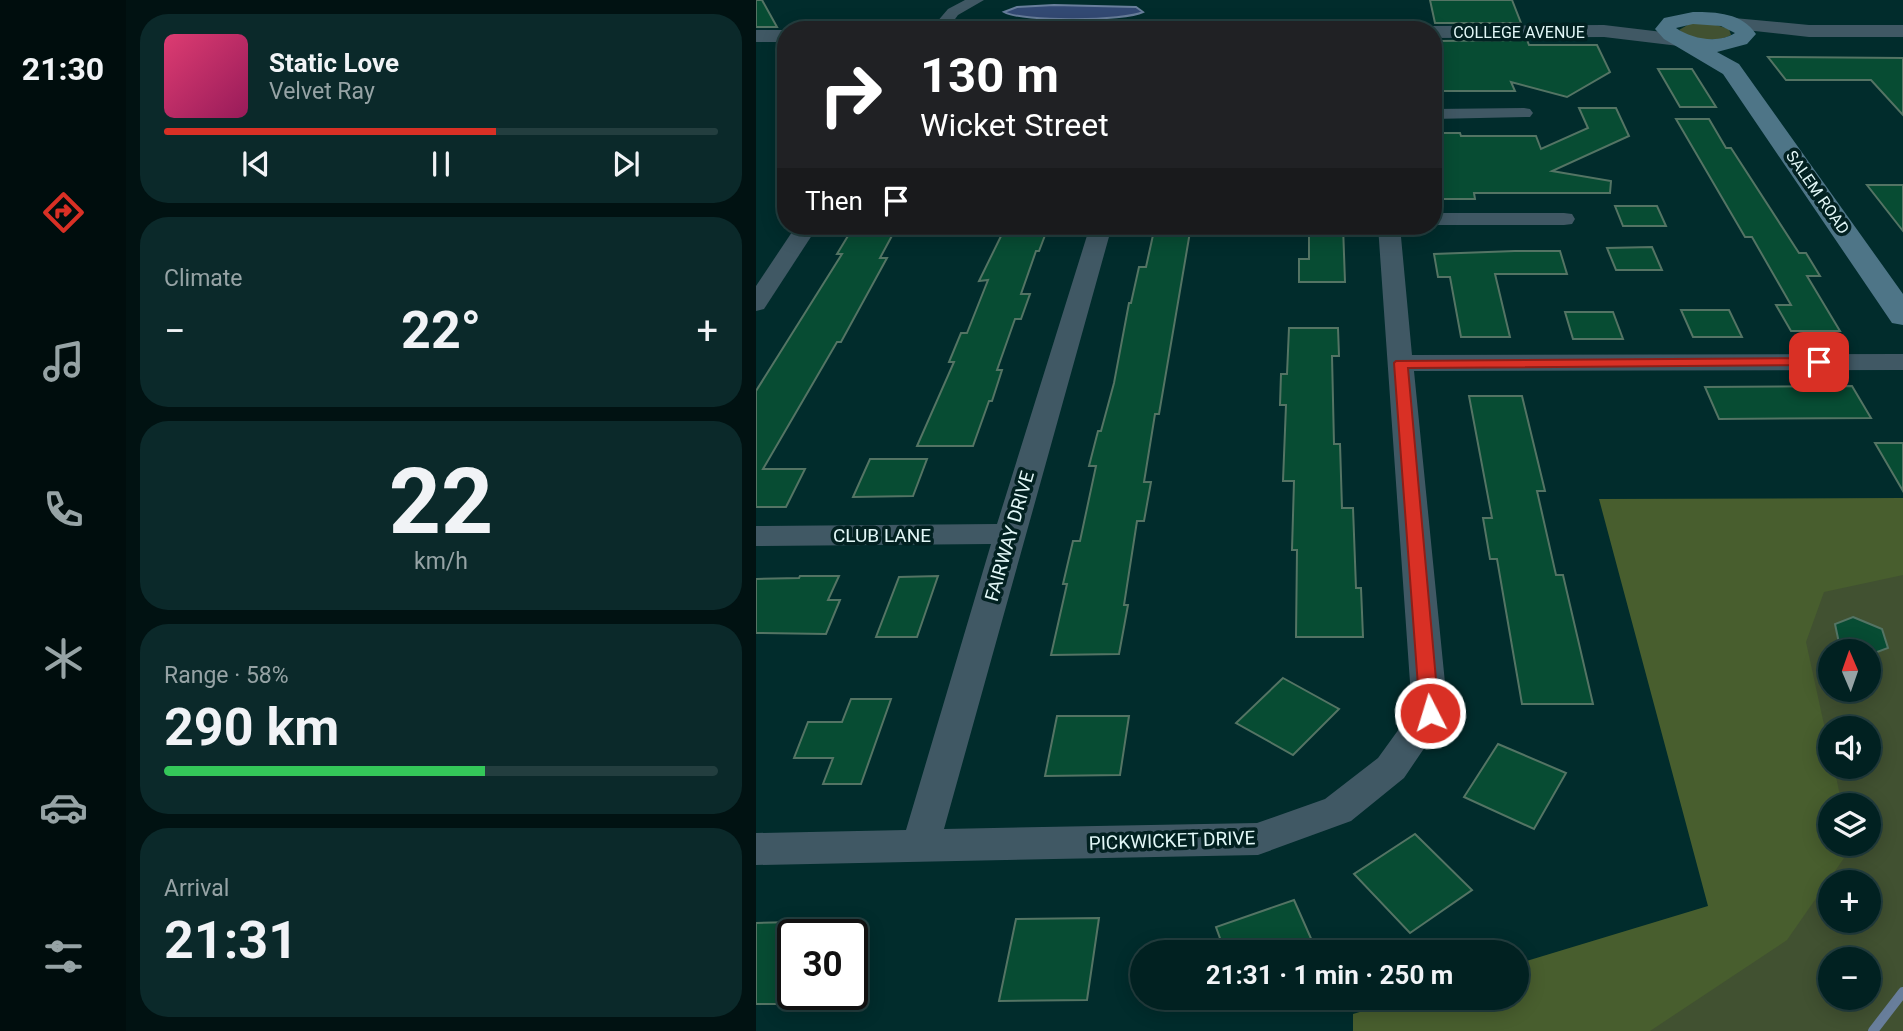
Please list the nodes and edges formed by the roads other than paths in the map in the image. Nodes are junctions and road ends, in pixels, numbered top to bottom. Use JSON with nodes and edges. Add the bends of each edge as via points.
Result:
{"nodes":[{"id":1,"x":976,"y":0,"type":"edge"},
{"id":2,"x":946,"y":21,"type":"edge"},
{"id":3,"x":1682,"y":22,"type":"edge"},
{"id":4,"x":1804,"y":31,"type":"junction"},
{"id":5,"x":1903,"y":31,"type":"edge"},
{"id":6,"x":1442,"y":32,"type":"edge"},
{"id":7,"x":1609,"y":32,"type":"junction"},
{"id":8,"x":756,"y":36,"type":"edge"},
{"id":9,"x":777,"y":36,"type":"edge"},
{"id":10,"x":1734,"y":40,"type":"junction"},
{"id":11,"x":1524,"y":113,"type":"dead end"},
{"id":12,"x":1442,"y":114,"type":"edge"},
{"id":13,"x":1442,"y":219,"type":"edge"},
{"id":14,"x":1564,"y":219,"type":"dead end"},
{"id":15,"x":801,"y":235,"type":"edge"},
{"id":16,"x":1098,"y":235,"type":"edge"},
{"id":17,"x":1390,"y":235,"type":"edge"},
{"id":18,"x":756,"y":303,"type":"edge"},
{"id":19,"x":1903,"y":316,"type":"edge"},
{"id":20,"x":1903,"y":362,"type":"edge"},
{"id":21,"x":1401,"y":363,"type":"junction"},
{"id":22,"x":1009,"y":534,"type":"junction"},
{"id":23,"x":756,"y":536,"type":"edge"},
{"id":24,"x":920,"y":847,"type":"junction"},
{"id":25,"x":756,"y":849,"type":"edge"}],
"edges":[{"from":1,"to":2,"type":"street"},
{"from":3,"to":7,"type":"street","name":"COLLEGE AVENUE"},
{"from":3,"to":7,"type":"street","via":[[1670,42]]},
{"from":3,"to":10,"type":"main road","name":"SALEM ROAD"},
{"from":3,"to":10,"type":"main road","via":[[1702,18]]},
{"from":4,"to":5,"type":"street"},
{"from":4,"to":10,"type":"street"},
{"from":4,"to":10,"type":"street","via":[[1756,24]]},
{"from":6,"to":7,"type":"street","name":"COLLEGE AVENUE"},
{"from":8,"to":9,"type":"street"},
{"from":10,"to":19,"type":"main road","name":"SALEM ROAD"},
{"from":11,"to":12,"type":"street"},
{"from":13,"to":14,"type":"street"},
{"from":15,"to":18,"type":"street"},
{"from":16,"to":22,"type":"street","name":"FAIRWAY DRIVE"},
{"from":17,"to":21,"type":"street","name":"PICKWICKET DRIVE"},
{"from":20,"to":21,"type":"street"},
{"from":21,"to":24,"type":"street","name":"PICKWICKET DRIVE","via":[[1430,713],[1391,768],[1338,810],[1258,839]]},
{"from":22,"to":23,"type":"street","name":"CLUB LANE"},
{"from":22,"to":24,"type":"street","name":"FAIRWAY DRIVE"},
{"from":24,"to":25,"type":"street","name":"PICKWICKET DRIVE"}]}
